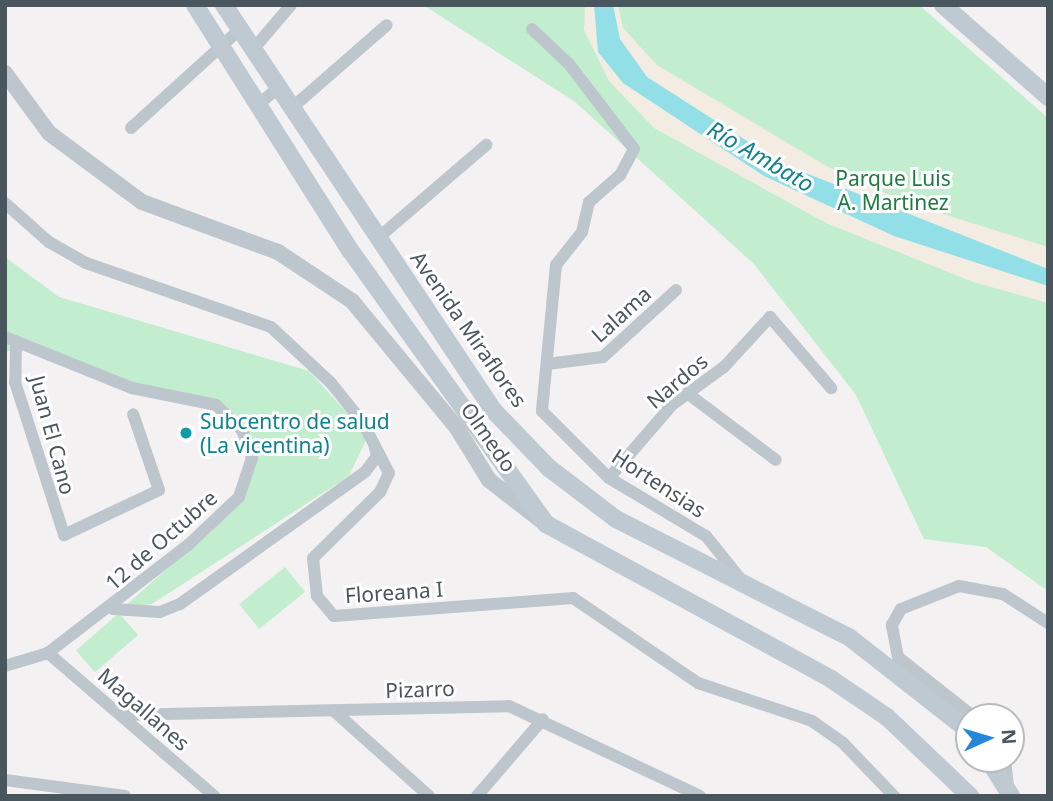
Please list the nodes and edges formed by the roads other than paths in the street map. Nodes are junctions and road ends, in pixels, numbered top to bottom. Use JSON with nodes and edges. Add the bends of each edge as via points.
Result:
{"nodes":[{"id":1,"x":195,"y":5,"type":"edge"},
{"id":2,"x":224,"y":5,"type":"edge"},
{"id":3,"x":291,"y":5,"type":"edge"},
{"id":4,"x":943,"y":5,"type":"edge"},
{"id":5,"x":387,"y":25,"type":"dead end"},
{"id":6,"x":240,"y":29,"type":"junction"},
{"id":7,"x":532,"y":29,"type":"dead end"},
{"id":8,"x":222,"y":45,"type":"junction"},
{"id":9,"x":255,"y":47,"type":"junction"},
{"id":10,"x":5,"y":73,"type":"edge"},
{"id":11,"x":280,"y":86,"type":"junction"},
{"id":12,"x":1046,"y":92,"type":"edge"},
{"id":13,"x":261,"y":103,"type":"junction"},
{"id":14,"x":294,"y":106,"type":"junction"},
{"id":15,"x":131,"y":128,"type":"dead end"},
{"id":16,"x":486,"y":145,"type":"dead end"},
{"id":17,"x":5,"y":203,"type":"edge"},
{"id":18,"x":379,"y":238,"type":"junction"},
{"id":19,"x":676,"y":290,"type":"dead end"},
{"id":20,"x":10,"y":340,"type":"edge"},
{"id":21,"x":547,"y":364,"type":"junction"},
{"id":22,"x":10,"y":384,"type":"edge"},
{"id":23,"x":831,"y":388,"type":"dead end"},
{"id":24,"x":687,"y":393,"type":"junction"},
{"id":25,"x":133,"y":414,"type":"dead end"},
{"id":26,"x":371,"y":437,"type":"junction"},
{"id":27,"x":776,"y":460,"type":"dead end"},
{"id":28,"x":609,"y":478,"type":"junction"},
{"id":29,"x":546,"y":524,"type":"junction"},
{"id":30,"x":744,"y":583,"type":"junction"},
{"id":31,"x":113,"y":609,"type":"junction"},
{"id":32,"x":1048,"y":623,"type":"edge"},
{"id":33,"x":48,"y":653,"type":"junction"},
{"id":34,"x":5,"y":666,"type":"edge"},
{"id":35,"x":956,"y":703,"type":"edge"},
{"id":36,"x":334,"y":711,"type":"junction"},
{"id":37,"x":122,"y":715,"type":"junction"},
{"id":38,"x":543,"y":719,"type":"junction"},
{"id":39,"x":955,"y":720,"type":"edge"},
{"id":40,"x":997,"y":773,"type":"edge"},
{"id":41,"x":1007,"y":773,"type":"edge"},
{"id":42,"x":5,"y":780,"type":"edge"},
{"id":43,"x":1009,"y":791,"type":"edge"},
{"id":44,"x":698,"y":795,"type":"edge"},
{"id":45,"x":125,"y":796,"type":"edge"},
{"id":46,"x":214,"y":796,"type":"edge"},
{"id":47,"x":429,"y":796,"type":"edge"},
{"id":48,"x":477,"y":796,"type":"edge"},
{"id":49,"x":894,"y":796,"type":"edge"},
{"id":50,"x":970,"y":796,"type":"edge"}],
"edges":[{"from":1,"to":8,"type":"main road"},
{"from":2,"to":6,"type":"main road","name":"Avenida Miraflores"},
{"from":3,"to":9,"type":"street"},
{"from":4,"to":12,"type":"main road"},
{"from":5,"to":14,"type":"street"},
{"from":6,"to":8,"type":"street"},
{"from":6,"to":9,"type":"main road","name":"Avenida Miraflores"},
{"from":7,"to":21,"type":"street","name":"Hortensias","via":[[569,64],[634,149],[620,175],[588,203],[582,232],[557,262]]},
{"from":8,"to":13,"type":"main road"},
{"from":8,"to":15,"type":"street"},
{"from":9,"to":11,"type":"main road","name":"Avenida Miraflores"},
{"from":10,"to":29,"type":"street","name":"Olmedo","via":[[48,133],[142,202],[278,252],[352,301],[457,428],[489,480]]},
{"from":11,"to":13,"type":"street"},
{"from":11,"to":14,"type":"main road","name":"Avenida Miraflores"},
{"from":13,"to":29,"type":"main road","via":[[350,250]]},
{"from":14,"to":18,"type":"main road","name":"Avenida Miraflores"},
{"from":16,"to":18,"type":"street"},
{"from":17,"to":26,"type":"street","name":"Floreana I","via":[[49,242],[86,263],[271,327],[331,383]]},
{"from":18,"to":30,"type":"main road","name":"Avenida Miraflores","via":[[493,410],[549,468],[616,519]]},
{"from":19,"to":21,"type":"street","name":"Lalama","via":[[603,358]]},
{"from":20,"to":22,"type":"street","name":"Juan El Cano"},
{"from":20,"to":31,"type":"street","name":"12 de Octubre","via":[[132,388],[216,405],[231,416],[250,447],[239,497]]},
{"from":21,"to":28,"type":"street","name":"Hortensias","via":[[543,413]]},
{"from":22,"to":25,"type":"street","name":"Juan El Cano","via":[[64,535],[159,490]]},
{"from":23,"to":24,"type":"street","name":"Nardos","via":[[773,317],[724,367]]},
{"from":24,"to":27,"type":"street"},
{"from":24,"to":28,"type":"street","name":"Nardos"},
{"from":26,"to":31,"type":"street","via":[[377,456],[365,472],[206,586],[163,612]]},
{"from":26,"to":49,"type":"street","name":"Floreana I","via":[[388,465],[387,480],[313,558],[317,596],[334,615],[573,598],[698,683],[812,720],[857,755]]},
{"from":28,"to":30,"type":"street","name":"Hortensias","via":[[706,536]]},
{"from":29,"to":50,"type":"main road","name":"Olmedo","via":[[831,679],[887,717]]},
{"from":30,"to":39,"type":"main road","name":"Avenida Miraflores","via":[[849,637]]},
{"from":31,"to":33,"type":"street"},
{"from":32,"to":35,"type":"street","via":[[1003,594],[959,586],[901,608],[892,625],[898,657]]},
{"from":33,"to":34,"type":"street"},
{"from":33,"to":37,"type":"street","name":"Magallanes"},
{"from":36,"to":37,"type":"street","name":"Pizarro"},
{"from":36,"to":38,"type":"street","name":"Pizarro","via":[[502,705]]},
{"from":36,"to":47,"type":"street"},
{"from":37,"to":46,"type":"street","name":"Magallanes"},
{"from":38,"to":44,"type":"street","name":"Pizarro"},
{"from":38,"to":48,"type":"street"},
{"from":40,"to":43,"type":"main road"},
{"from":41,"to":43,"type":"street"},
{"from":42,"to":45,"type":"street"}]}
